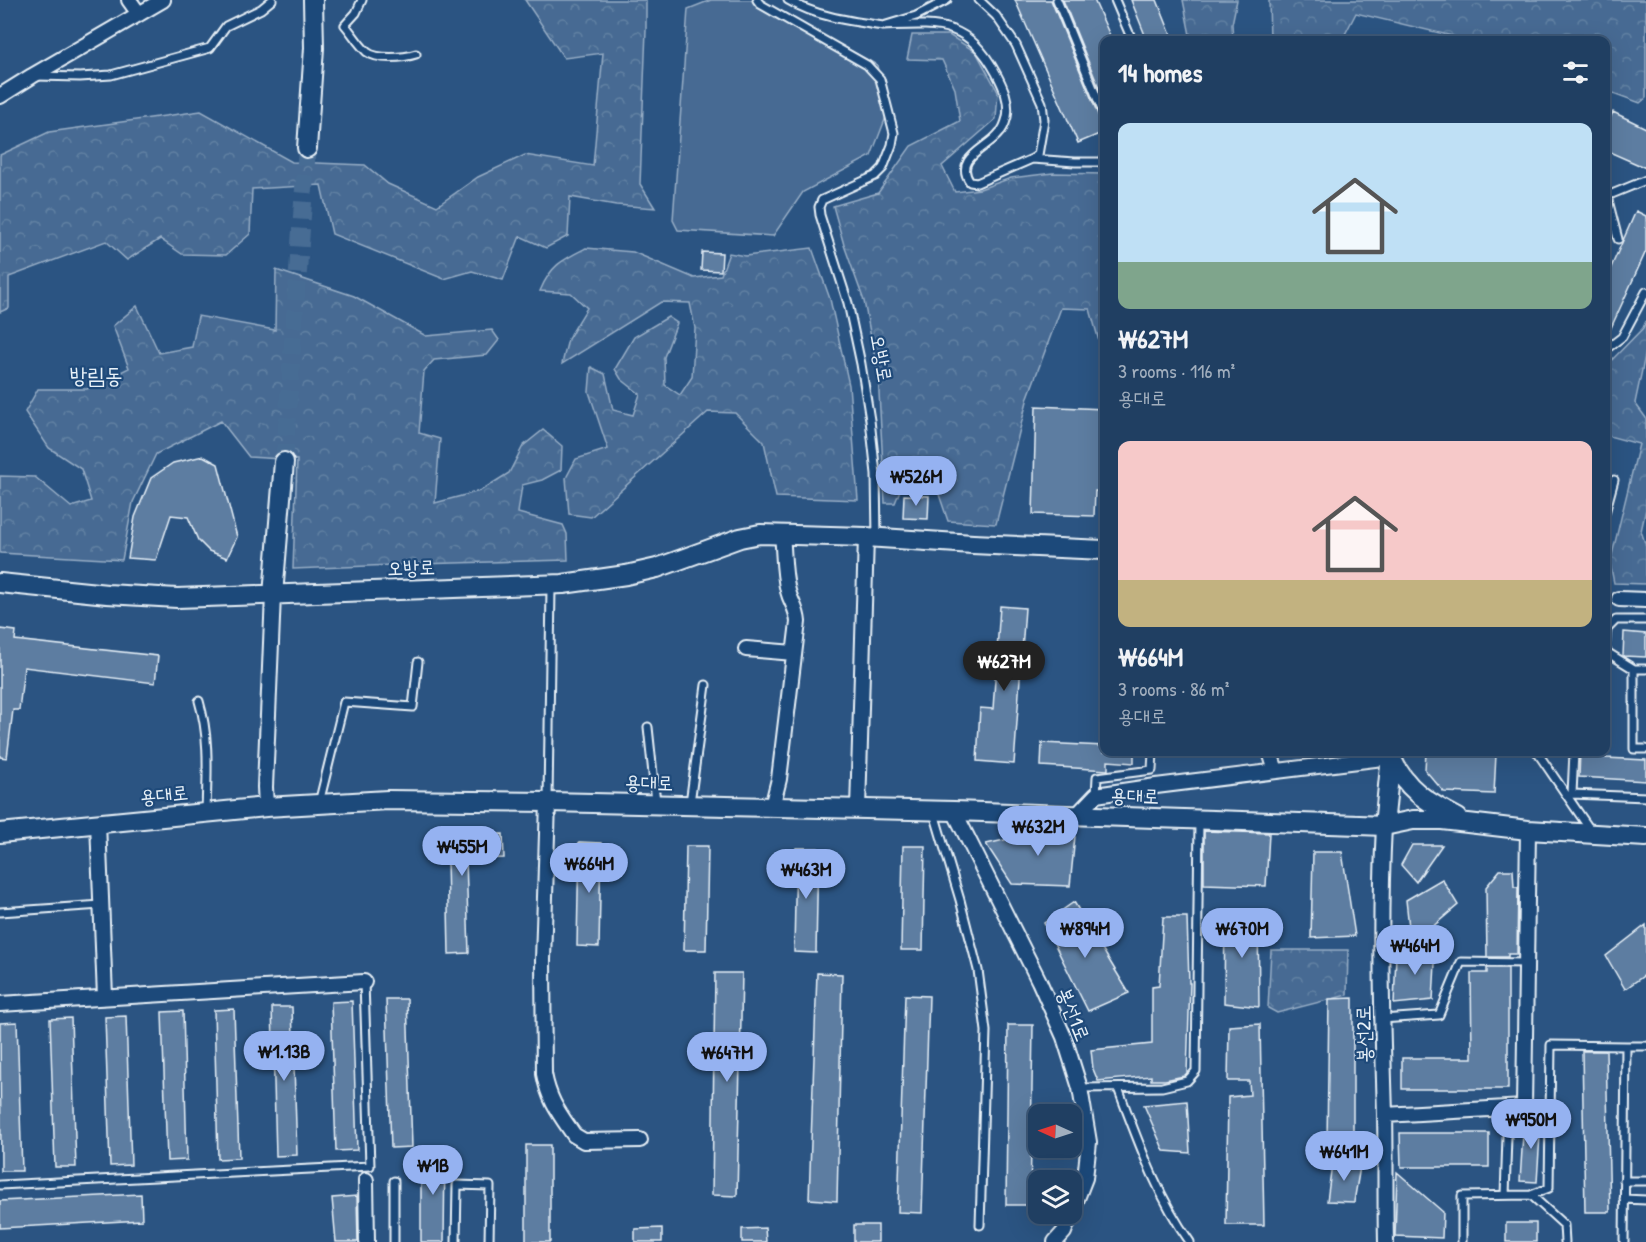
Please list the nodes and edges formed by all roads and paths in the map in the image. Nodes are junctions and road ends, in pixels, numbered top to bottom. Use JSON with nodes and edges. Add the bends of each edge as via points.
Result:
{"nodes":[{"id":1,"x":129,"y":0,"type":"edge"},
{"id":2,"x":163,"y":0,"type":"edge"},
{"id":3,"x":272,"y":0,"type":"edge"},
{"id":4,"x":314,"y":0,"type":"edge"},
{"id":5,"x":362,"y":0,"type":"edge"},
{"id":6,"x":757,"y":0,"type":"edge"},
{"id":7,"x":788,"y":0,"type":"edge"},
{"id":8,"x":947,"y":0,"type":"edge"},
{"id":9,"x":979,"y":0,"type":"edge"},
{"id":10,"x":1057,"y":0,"type":"edge"},
{"id":11,"x":1115,"y":0,"type":"edge"},
{"id":12,"x":139,"y":14,"type":"junction"},
{"id":13,"x":883,"y":26,"type":"junction"},
{"id":14,"x":1130,"y":36,"type":"edge"},
{"id":15,"x":416,"y":54,"type":"dead end"},
{"id":16,"x":32,"y":76,"type":"junction"},
{"id":17,"x":0,"y":96,"type":"edge"},
{"id":18,"x":1100,"y":106,"type":"edge"},
{"id":19,"x":307,"y":148,"type":"tunnel mouth"},
{"id":20,"x":1032,"y":159,"type":"junction"},
{"id":21,"x":1100,"y":162,"type":"edge"},
{"id":22,"x":1646,"y":180,"type":"edge"},
{"id":23,"x":1610,"y":194,"type":"edge"},
{"id":24,"x":1610,"y":210,"type":"edge"},
{"id":25,"x":1618,"y":239,"type":"dead end"},
{"id":26,"x":1646,"y":292,"type":"edge"},
{"id":27,"x":1610,"y":346,"type":"edge"},
{"id":28,"x":284,"y":462,"type":"tunnel mouth"},
{"id":29,"x":1614,"y":480,"type":"dead end"},
{"id":30,"x":1610,"y":495,"type":"edge"},
{"id":31,"x":782,"y":534,"type":"junction"},
{"id":32,"x":872,"y":537,"type":"junction"},
{"id":33,"x":1100,"y":550,"type":"edge"},
{"id":34,"x":0,"y":583,"type":"edge"},
{"id":35,"x":551,"y":584,"type":"junction"},
{"id":36,"x":273,"y":595,"type":"junction"},
{"id":37,"x":1619,"y":599,"type":"dead end"},
{"id":38,"x":1646,"y":600,"type":"edge"},
{"id":39,"x":1646,"y":620,"type":"edge"},
{"id":40,"x":1610,"y":626,"type":"edge"},
{"id":41,"x":746,"y":649,"type":"dead end"},
{"id":42,"x":794,"y":653,"type":"junction"},
{"id":43,"x":1610,"y":654,"type":"edge"},
{"id":44,"x":418,"y":662,"type":"dead end"},
{"id":45,"x":1634,"y":669,"type":"junction"},
{"id":46,"x":1646,"y":669,"type":"edge"},
{"id":47,"x":705,"y":685,"type":"dead end"},
{"id":48,"x":199,"y":701,"type":"dead end"},
{"id":49,"x":648,"y":727,"type":"dead end"},
{"id":50,"x":1646,"y":749,"type":"edge"},
{"id":51,"x":1153,"y":756,"type":"edge"},
{"id":52,"x":1271,"y":756,"type":"edge"},
{"id":53,"x":1377,"y":756,"type":"edge"},
{"id":54,"x":1391,"y":756,"type":"edge"},
{"id":55,"x":1392,"y":756,"type":"edge"},
{"id":56,"x":1540,"y":756,"type":"edge"},
{"id":57,"x":1574,"y":756,"type":"edge"},
{"id":58,"x":1276,"y":771,"type":"junction"},
{"id":59,"x":1095,"y":795,"type":"junction"},
{"id":60,"x":1646,"y":797,"type":"edge"},
{"id":61,"x":548,"y":802,"type":"junction"},
{"id":62,"x":319,"y":803,"type":"junction"},
{"id":63,"x":656,"y":804,"type":"junction"},
{"id":64,"x":689,"y":805,"type":"junction"},
{"id":65,"x":266,"y":807,"type":"junction"},
{"id":66,"x":772,"y":807,"type":"junction"},
{"id":67,"x":858,"y":809,"type":"junction"},
{"id":68,"x":933,"y":811,"type":"junction"},
{"id":69,"x":954,"y":811,"type":"junction"},
{"id":70,"x":206,"y":812,"type":"junction"},
{"id":71,"x":1076,"y":816,"type":"junction"},
{"id":72,"x":1199,"y":820,"type":"junction"},
{"id":73,"x":98,"y":823,"type":"junction"},
{"id":74,"x":1467,"y":823,"type":"junction"},
{"id":75,"x":1384,"y":826,"type":"junction"},
{"id":76,"x":1528,"y":830,"type":"junction"},
{"id":77,"x":0,"y":832,"type":"edge"},
{"id":78,"x":1593,"y":834,"type":"junction"},
{"id":79,"x":1646,"y":837,"type":"edge"},
{"id":80,"x":101,"y":905,"type":"junction"},
{"id":81,"x":0,"y":912,"type":"edge"},
{"id":82,"x":1526,"y":963,"type":"junction"},
{"id":83,"x":364,"y":981,"type":"joint"},
{"id":84,"x":105,"y":997,"type":"junction"},
{"id":85,"x":0,"y":1004,"type":"edge"},
{"id":86,"x":1382,"y":1019,"type":"junction"},
{"id":87,"x":1626,"y":1046,"type":"junction"},
{"id":88,"x":1646,"y":1046,"type":"edge"},
{"id":89,"x":1080,"y":1088,"type":"junction"},
{"id":90,"x":1118,"y":1088,"type":"junction"},
{"id":91,"x":1550,"y":1106,"type":"junction"},
{"id":92,"x":1524,"y":1107,"type":"junction"},
{"id":93,"x":1508,"y":1108,"type":"junction"},
{"id":94,"x":1385,"y":1115,"type":"junction"},
{"id":95,"x":640,"y":1140,"type":"dead end"},
{"id":96,"x":366,"y":1180,"type":"dead end"},
{"id":97,"x":394,"y":1181,"type":"dead end"},
{"id":98,"x":1624,"y":1181,"type":"junction"},
{"id":99,"x":1646,"y":1181,"type":"edge"},
{"id":100,"x":0,"y":1185,"type":"edge"},
{"id":101,"x":1505,"y":1195,"type":"junction"},
{"id":102,"x":1531,"y":1195,"type":"junction"},
{"id":103,"x":1624,"y":1199,"type":"junction"},
{"id":104,"x":1646,"y":1200,"type":"edge"},
{"id":105,"x":980,"y":1225,"type":"dead end"},
{"id":106,"x":366,"y":1242,"type":"edge"},
{"id":107,"x":394,"y":1242,"type":"edge"},
{"id":108,"x":456,"y":1242,"type":"edge"},
{"id":109,"x":489,"y":1242,"type":"edge"},
{"id":110,"x":1055,"y":1242,"type":"edge"},
{"id":111,"x":1190,"y":1242,"type":"edge"},
{"id":112,"x":1386,"y":1242,"type":"edge"},
{"id":113,"x":1462,"y":1242,"type":"edge"},
{"id":114,"x":1565,"y":1242,"type":"edge"},
{"id":115,"x":1624,"y":1242,"type":"edge"}],
"edges":[{"from":1,"to":12,"type":"street"},
{"from":2,"to":12,"type":"street"},
{"from":3,"to":16,"type":"lane","via":[[226,26],[210,48],[111,75]]},
{"from":4,"to":19,"type":"street"},
{"from":5,"to":15,"type":"lane","via":[[345,25],[369,53],[396,57]]},
{"from":6,"to":32,"type":"lane","name":"오방로","via":[[867,65],[880,79],[894,133],[883,168],[875,176],[822,200],[819,207],[848,303],[870,420],[876,474]]},
{"from":7,"to":13,"type":"lane","via":[[820,15]]},
{"from":8,"to":13,"type":"lane","via":[[916,16]]},
{"from":9,"to":20,"type":"lane","via":[[1016,45],[1042,104],[1044,120],[1038,155]]},
{"from":10,"to":18,"type":"lane"},
{"from":11,"to":14,"type":"lane"},
{"from":12,"to":16,"type":"street"},
{"from":13,"to":20,"type":"lane","via":[[944,26],[959,31],[983,51],[992,66],[1008,101],[1007,118],[999,134],[969,160],[965,176],[970,182],[977,183]]},
{"from":16,"to":17,"type":"street"},
{"from":20,"to":21,"type":"lane"},
{"from":22,"to":23,"type":"lane"},
{"from":24,"to":25,"type":"lane"},
{"from":26,"to":27,"type":"lane","via":[[1622,337]]},
{"from":28,"to":36,"type":"street"},
{"from":29,"to":30,"type":"lane"},
{"from":31,"to":32,"type":"street","name":"오방로"},
{"from":31,"to":35,"type":"street","name":"오방로","via":[[740,538],[657,568]]},
{"from":31,"to":42,"type":"street","via":[[787,587],[797,612]]},
{"from":32,"to":33,"type":"street","name":"오방로"},
{"from":32,"to":67,"type":"street","name":"오방로"},
{"from":34,"to":36,"type":"street","name":"오방로","via":[[143,597]]},
{"from":35,"to":36,"type":"street","name":"오방로"},
{"from":35,"to":61,"type":"lane"},
{"from":36,"to":65,"type":"street"},
{"from":37,"to":38,"type":"street"},
{"from":39,"to":40,"type":"lane","via":[[1616,620]]},
{"from":41,"to":42,"type":"street"},
{"from":42,"to":66,"type":"street","via":[[779,780]]},
{"from":43,"to":45,"type":"lane"},
{"from":44,"to":62,"type":"lane","via":[[413,707],[344,702]]},
{"from":45,"to":46,"type":"lane"},
{"from":45,"to":50,"type":"lane","via":[[1635,749]]},
{"from":47,"to":64,"type":"lane"},
{"from":48,"to":70,"type":"lane","via":[[208,758]]},
{"from":49,"to":63,"type":"lane"},
{"from":51,"to":59,"type":"lane","via":[[1152,770],[1097,777]]},
{"from":52,"to":58,"type":"street"},
{"from":53,"to":58,"type":"street"},
{"from":54,"to":75,"type":"street"},
{"from":55,"to":74,"type":"street","via":[[1400,775],[1419,795]]},
{"from":56,"to":78,"type":"lane"},
{"from":57,"to":60,"type":"lane","via":[[1572,794]]},
{"from":58,"to":59,"type":"street"},
{"from":59,"to":71,"type":"street"},
{"from":61,"to":62,"type":"street","name":"용대로"},
{"from":61,"to":63,"type":"street","name":"용대로"},
{"from":61,"to":95,"type":"street","via":[[543,960],[547,1090],[574,1135],[584,1142]]},
{"from":62,"to":65,"type":"street","name":"용대로"},
{"from":63,"to":64,"type":"street","name":"용대로"},
{"from":64,"to":66,"type":"street","name":"용대로"},
{"from":65,"to":70,"type":"street","name":"용대로"},
{"from":66,"to":67,"type":"street","name":"용대로"},
{"from":67,"to":68,"type":"street","name":"용대로"},
{"from":68,"to":69,"type":"street","name":"용대로"},
{"from":68,"to":105,"type":"lane","via":[[978,970],[986,1031]]},
{"from":69,"to":71,"type":"street","name":"용대로"},
{"from":69,"to":89,"type":"street","name":"봉선1로","via":[[1039,981],[1064,1037]]},
{"from":70,"to":73,"type":"street","name":"용대로"},
{"from":71,"to":72,"type":"street","name":"용대로"},
{"from":72,"to":75,"type":"street","name":"용대로"},
{"from":72,"to":90,"type":"lane","via":[[1196,1071],[1187,1081],[1162,1087]]},
{"from":73,"to":77,"type":"street","name":"용대로"},
{"from":73,"to":80,"type":"street"},
{"from":74,"to":75,"type":"street","name":"용대로","via":[[1413,820]]},
{"from":74,"to":76,"type":"street","name":"용대로"},
{"from":75,"to":86,"type":"street","name":"봉선2로"},
{"from":76,"to":78,"type":"street","name":"용대로"},
{"from":76,"to":82,"type":"street"},
{"from":78,"to":79,"type":"street","name":"용대로"},
{"from":80,"to":81,"type":"lane"},
{"from":80,"to":84,"type":"street"},
{"from":82,"to":86,"type":"lane","via":[[1461,962],[1439,1015]]},
{"from":82,"to":92,"type":"street"},
{"from":83,"to":84,"type":"street"},
{"from":83,"to":100,"type":"lane","via":[[370,1166]]},
{"from":84,"to":85,"type":"street"},
{"from":86,"to":94,"type":"street","name":"봉선2로"},
{"from":87,"to":88,"type":"lane"},
{"from":87,"to":91,"type":"lane","via":[[1551,1045]]},
{"from":87,"to":98,"type":"lane"},
{"from":89,"to":90,"type":"lane"},
{"from":89,"to":110,"type":"street","name":"봉선1로","via":[[1089,1142],[1085,1178],[1064,1232]]},
{"from":90,"to":111,"type":"lane","via":[[1147,1164]]},
{"from":91,"to":92,"type":"lane"},
{"from":91,"to":102,"type":"lane","via":[[1549,1188]]},
{"from":92,"to":93,"type":"street"},
{"from":93,"to":94,"type":"street"},
{"from":93,"to":101,"type":"lane"},
{"from":94,"to":112,"type":"street","name":"봉선2로"},
{"from":96,"to":106,"type":"street"},
{"from":97,"to":107,"type":"lane"},
{"from":98,"to":99,"type":"lane"},
{"from":98,"to":103,"type":"lane"},
{"from":101,"to":102,"type":"lane"},
{"from":101,"to":113,"type":"lane","via":[[1462,1196]]},
{"from":102,"to":114,"type":"lane","via":[[1564,1225]]},
{"from":103,"to":104,"type":"lane"},
{"from":103,"to":115,"type":"lane"},
{"from":108,"to":109,"type":"lane","via":[[457,1185],[490,1186]]}]}
